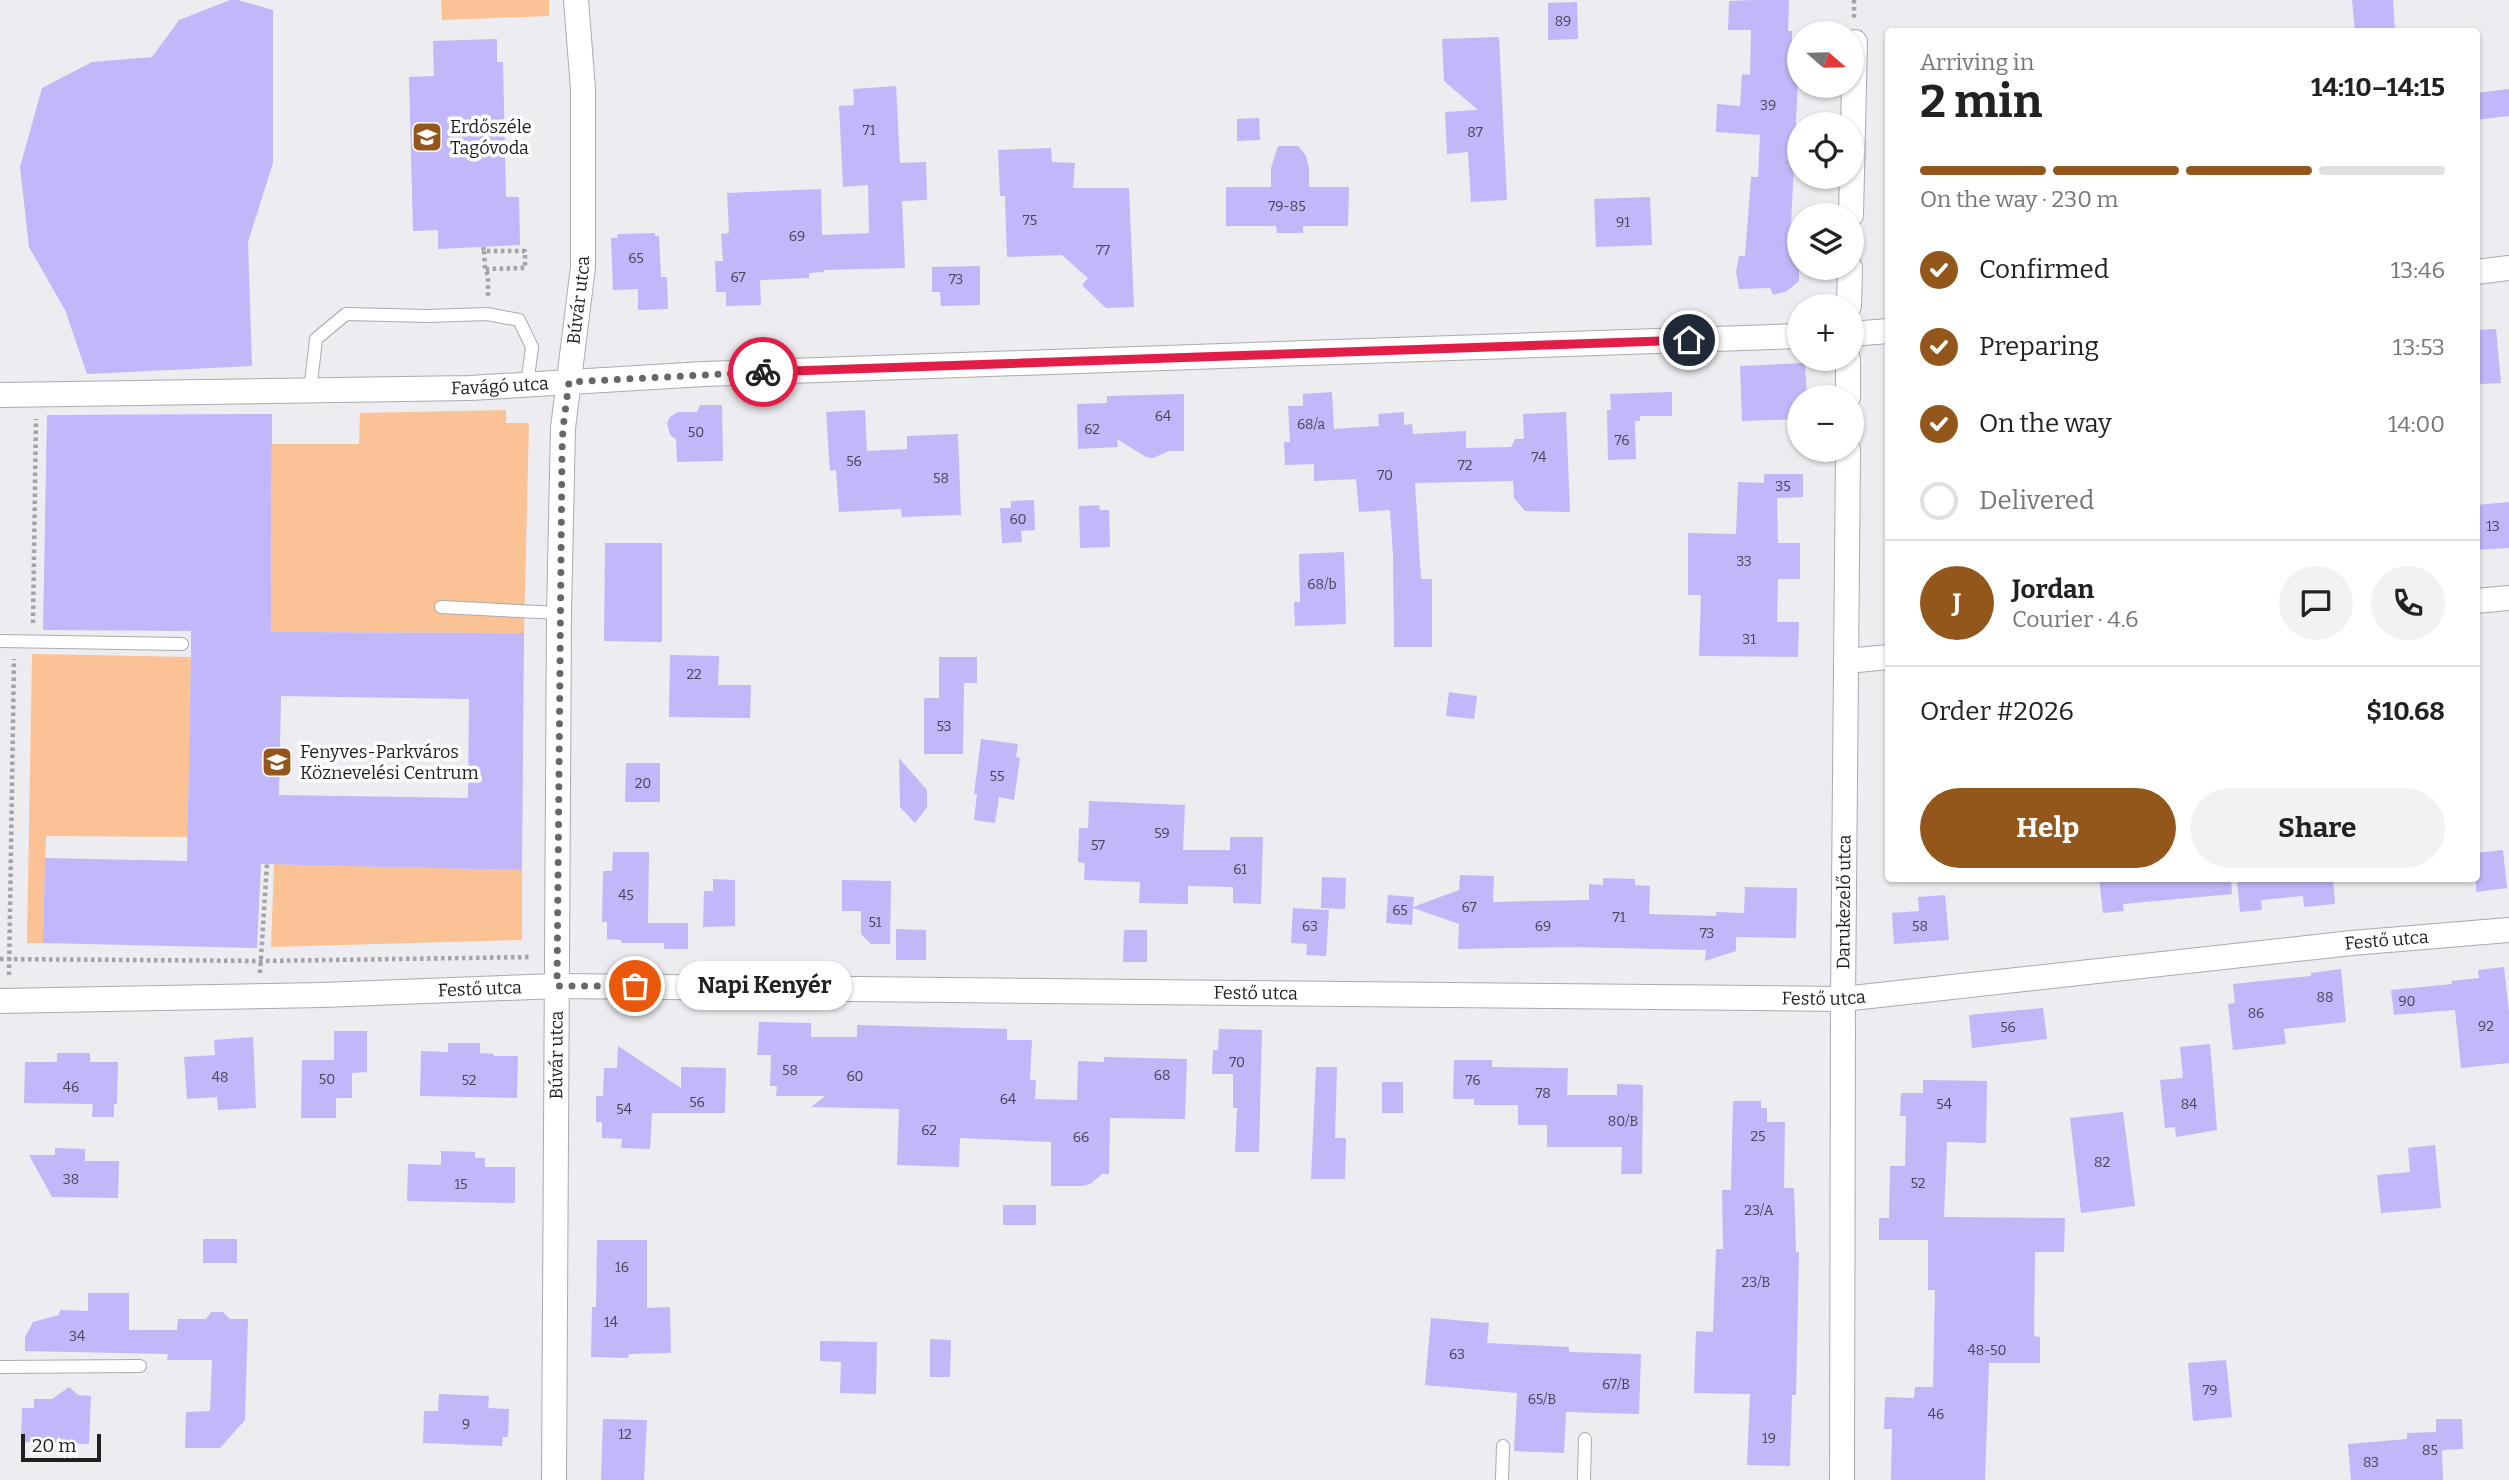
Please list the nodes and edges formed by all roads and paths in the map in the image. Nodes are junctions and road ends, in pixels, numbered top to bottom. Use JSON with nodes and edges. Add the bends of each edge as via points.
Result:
{"nodes":[{"id":1,"x":576,"y":0,"type":"edge"},
{"id":2,"x":1853,"y":98,"type":"edge"},
{"id":3,"x":1851,"y":203,"type":"edge"},
{"id":4,"x":2509,"y":268,"type":"edge"},
{"id":5,"x":485,"y":269,"type":"junction"},
{"id":6,"x":2480,"y":272,"type":"edge"},
{"id":7,"x":487,"y":314,"type":"junction"},
{"id":8,"x":1885,"y":331,"type":"edge"},
{"id":9,"x":1864,"y":333,"type":"edge"},
{"id":10,"x":1787,"y":336,"type":"edge"},
{"id":11,"x":569,"y":382,"type":"junction"},
{"id":12,"x":527,"y":385,"type":"junction"},
{"id":13,"x":310,"y":392,"type":"junction"},
{"id":14,"x":0,"y":395,"type":"edge"},
{"id":15,"x":36,"y":414,"type":"dead end"},
{"id":16,"x":1848,"y":462,"type":"edge"},
{"id":17,"x":2509,"y":598,"type":"edge"},
{"id":18,"x":2480,"y":601,"type":"edge"},
{"id":19,"x":441,"y":607,"type":"dead end"},
{"id":20,"x":559,"y":613,"type":"junction"},
{"id":21,"x":24,"y":640,"type":"junction"},
{"id":22,"x":0,"y":641,"type":"edge"},
{"id":23,"x":182,"y":644,"type":"dead end"},
{"id":24,"x":1885,"y":657,"type":"edge"},
{"id":25,"x":1847,"y":661,"type":"junction"},
{"id":26,"x":267,"y":864,"type":"dead end"},
{"id":27,"x":2509,"y":930,"type":"edge"},
{"id":28,"x":263,"y":947,"type":"dead end"},
{"id":29,"x":0,"y":959,"type":"edge"},
{"id":30,"x":10,"y":959,"type":"junction"},
{"id":31,"x":557,"y":959,"type":"junction"},
{"id":32,"x":557,"y":986,"type":"junction"},
{"id":33,"x":1843,"y":999,"type":"junction"},
{"id":34,"x":4,"y":1001,"type":"edge"},
{"id":35,"x":141,"y":1366,"type":"dead end"},
{"id":36,"x":0,"y":1367,"type":"edge"},
{"id":37,"x":1585,"y":1439,"type":"dead end"},
{"id":38,"x":1503,"y":1446,"type":"dead end"},
{"id":39,"x":554,"y":1480,"type":"edge"},
{"id":40,"x":1502,"y":1480,"type":"edge"},
{"id":41,"x":1584,"y":1480,"type":"edge"},
{"id":42,"x":1842,"y":1480,"type":"edge"}],
"edges":[{"from":1,"to":11,"type":"street","name":"Búvár utca","via":[[583,89],[583,267]]},
{"from":2,"to":3,"type":"street"},
{"from":4,"to":6,"type":"street"},
{"from":5,"to":5,"type":"path","via":[[525,268],[525,251],[484,249]]},
{"from":5,"to":7,"type":"path"},
{"from":7,"to":12,"type":"lane","via":[[519,320],[532,347]]},
{"from":7,"to":13,"type":"lane","via":[[346,314],[316,339]]},
{"from":8,"to":9,"type":"street"},
{"from":10,"to":11,"type":"street","name":"Favágó utca"},
{"from":11,"to":12,"type":"street","name":"Favágó utca"},
{"from":11,"to":20,"type":"street","name":"Búvár utca","via":[[563,428]]},
{"from":12,"to":13,"type":"street","name":"Favágó utca"},
{"from":13,"to":14,"type":"street","name":"Favágó utca"},
{"from":15,"to":21,"type":"path","via":[[34,622]]},
{"from":16,"to":25,"type":"street","name":"Darukezelő utca"},
{"from":17,"to":18,"type":"street"},
{"from":19,"to":20,"type":"lane"},
{"from":20,"to":31,"type":"street","name":"Búvár utca"},
{"from":21,"to":22,"type":"lane"},
{"from":21,"to":23,"type":"lane"},
{"from":21,"to":30,"type":"path","via":[[15,656]]},
{"from":24,"to":25,"type":"street"},
{"from":25,"to":33,"type":"street","name":"Darukezelő utca"},
{"from":26,"to":28,"type":"path"},
{"from":27,"to":33,"type":"street","name":"Festő utca","via":[[2338,944]]},
{"from":29,"to":30,"type":"path"},
{"from":30,"to":31,"type":"path"},
{"from":30,"to":34,"type":"path"},
{"from":31,"to":32,"type":"street","name":"Búvár utca"},
{"from":32,"to":33,"type":"street","name":"Festő utca"},
{"from":32,"to":34,"type":"street","name":"Festő utca"},
{"from":32,"to":39,"type":"street","name":"Búvár utca"},
{"from":33,"to":42,"type":"street","name":"Darukezelő utca"},
{"from":35,"to":36,"type":"lane"},
{"from":37,"to":41,"type":"lane"},
{"from":38,"to":40,"type":"lane"}]}
